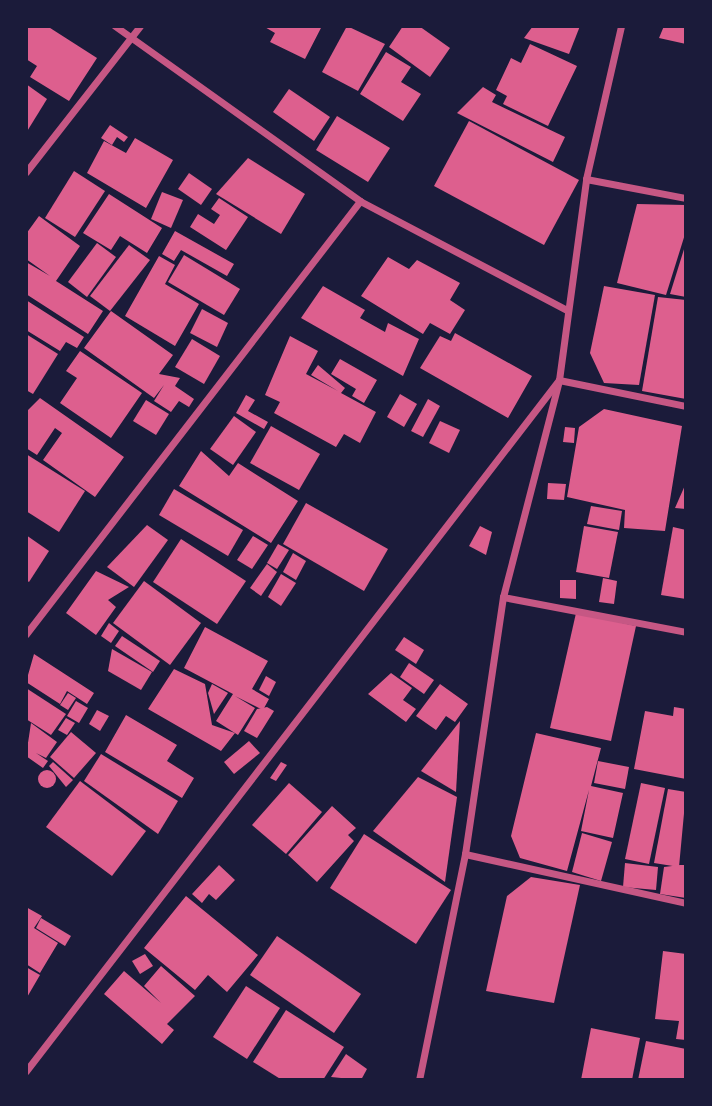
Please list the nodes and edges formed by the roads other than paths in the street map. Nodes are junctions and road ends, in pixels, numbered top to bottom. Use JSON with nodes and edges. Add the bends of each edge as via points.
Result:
{"nodes":[{"id":1,"x":115,"y":26,"type":"edge"},
{"id":2,"x":140,"y":26,"type":"edge"},
{"id":3,"x":621,"y":26,"type":"edge"},
{"id":4,"x":131,"y":35,"type":"junction"},
{"id":5,"x":26,"y":172,"type":"edge"},
{"id":6,"x":586,"y":179,"type":"junction"},
{"id":7,"x":686,"y":198,"type":"edge"},
{"id":8,"x":360,"y":201,"type":"junction"},
{"id":9,"x":568,"y":310,"type":"junction"},
{"id":10,"x":559,"y":380,"type":"junction"},
{"id":11,"x":686,"y":406,"type":"edge"},
{"id":12,"x":503,"y":597,"type":"junction"},
{"id":13,"x":686,"y":632,"type":"edge"},
{"id":14,"x":26,"y":634,"type":"edge"},
{"id":15,"x":465,"y":854,"type":"junction"},
{"id":16,"x":686,"y":903,"type":"edge"},
{"id":17,"x":26,"y":1071,"type":"edge"},
{"id":18,"x":419,"y":1080,"type":"edge"}],
"edges":[{"from":1,"to":4,"type":"street"},
{"from":2,"to":4,"type":"street"},
{"from":3,"to":6,"type":"street"},
{"from":4,"to":5,"type":"street"},
{"from":4,"to":8,"type":"street"},
{"from":6,"to":7,"type":"street"},
{"from":6,"to":9,"type":"street"},
{"from":8,"to":9,"type":"street"},
{"from":8,"to":14,"type":"street"},
{"from":9,"to":10,"type":"street"},
{"from":10,"to":11,"type":"street"},
{"from":10,"to":12,"type":"street"},
{"from":10,"to":17,"type":"street"},
{"from":12,"to":13,"type":"street"},
{"from":12,"to":15,"type":"street"},
{"from":15,"to":16,"type":"street"},
{"from":15,"to":18,"type":"street"}]}
